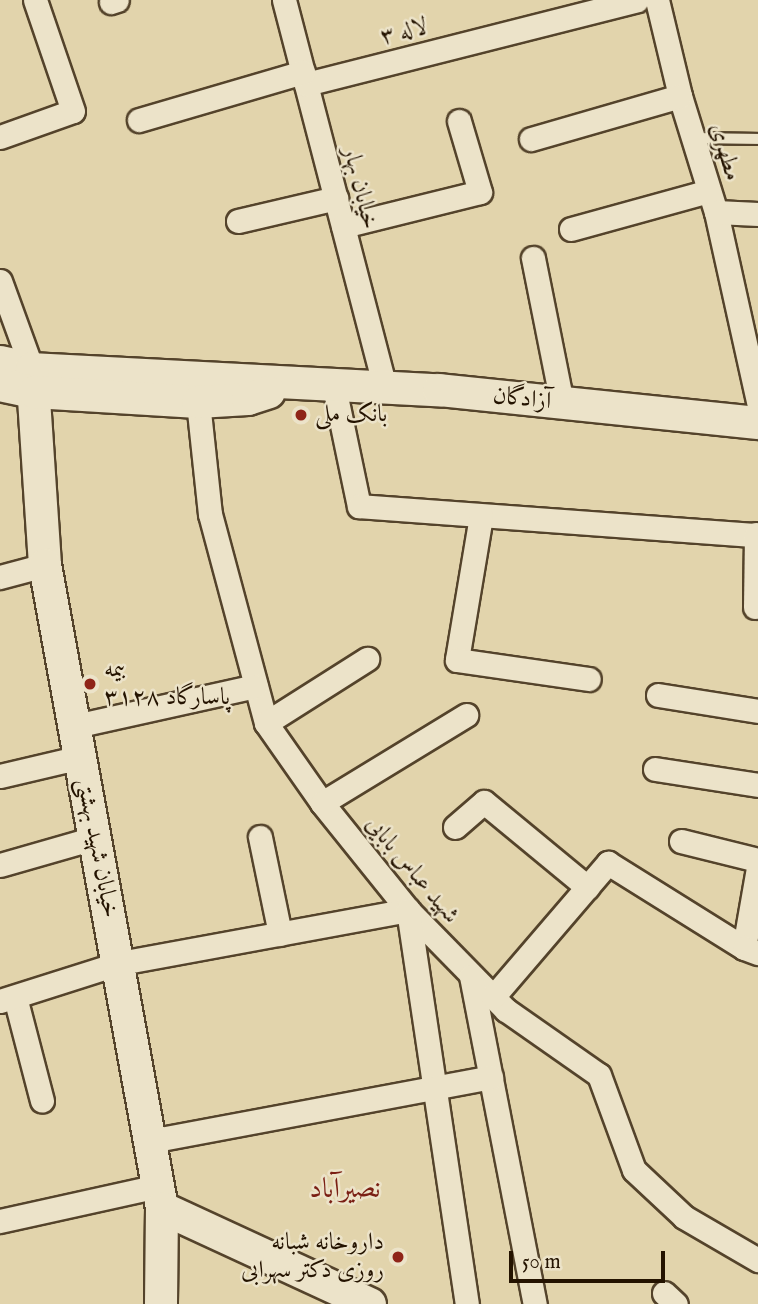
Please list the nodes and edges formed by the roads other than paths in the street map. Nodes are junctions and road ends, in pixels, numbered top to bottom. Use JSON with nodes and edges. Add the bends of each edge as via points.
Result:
{"nodes":[{"id":1,"x":35,"y":0,"type":"edge"},
{"id":2,"x":284,"y":0,"type":"edge"},
{"id":3,"x":637,"y":0,"type":"edge"},
{"id":4,"x":657,"y":0,"type":"edge"},
{"id":5,"x":305,"y":78,"type":"junction"},
{"id":6,"x":680,"y":96,"type":"junction"},
{"id":7,"x":139,"y":120,"type":"dead end"},
{"id":8,"x":459,"y":121,"type":"dead end"},
{"id":9,"x":0,"y":137,"type":"edge"},
{"id":10,"x":696,"y":138,"type":"junction"},
{"id":11,"x":531,"y":139,"type":"dead end"},
{"id":12,"x":758,"y":139,"type":"edge"},
{"id":13,"x":336,"y":198,"type":"junction"},
{"id":14,"x":712,"y":201,"type":"junction"},
{"id":15,"x":758,"y":214,"type":"edge"},
{"id":16,"x":238,"y":221,"type":"dead end"},
{"id":17,"x":343,"y":226,"type":"junction"},
{"id":18,"x":571,"y":229,"type":"dead end"},
{"id":19,"x":533,"y":258,"type":"dead end"},
{"id":20,"x":0,"y":281,"type":"edge"},
{"id":21,"x":0,"y":362,"type":"edge"},
{"id":22,"x":33,"y":381,"type":"junction"},
{"id":23,"x":333,"y":382,"type":"junction"},
{"id":24,"x":0,"y":384,"type":"edge"},
{"id":25,"x":286,"y":385,"type":"junction"},
{"id":26,"x":385,"y":389,"type":"junction"},
{"id":27,"x":198,"y":402,"type":"junction"},
{"id":28,"x":758,"y":402,"type":"edge"},
{"id":29,"x":562,"y":403,"type":"junction"},
{"id":30,"x":758,"y":423,"type":"edge"},
{"id":31,"x":481,"y":516,"type":"junction"},
{"id":32,"x":757,"y":535,"type":"edge"},
{"id":33,"x":45,"y":565,"type":"junction"},
{"id":34,"x":0,"y":576,"type":"edge"},
{"id":35,"x":755,"y":607,"type":"dead end"},
{"id":36,"x":367,"y":659,"type":"dead end"},
{"id":37,"x":589,"y":679,"type":"dead end"},
{"id":38,"x":256,"y":686,"type":"junction"},
{"id":39,"x":658,"y":695,"type":"dead end"},
{"id":40,"x":758,"y":711,"type":"edge"},
{"id":41,"x":466,"y":715,"type":"dead end"},
{"id":42,"x":266,"y":723,"type":"junction"},
{"id":43,"x":75,"y":726,"type":"junction"},
{"id":44,"x":80,"y":757,"type":"junction"},
{"id":45,"x":655,"y":769,"type":"dead end"},
{"id":46,"x":0,"y":776,"type":"edge"},
{"id":47,"x":758,"y":785,"type":"edge"},
{"id":48,"x":321,"y":803,"type":"junction"},
{"id":49,"x":455,"y":827,"type":"dead end"},
{"id":50,"x":260,"y":837,"type":"dead end"},
{"id":51,"x":94,"y":838,"type":"junction"},
{"id":52,"x":681,"y":841,"type":"dead end"},
{"id":53,"x":758,"y":860,"type":"edge"},
{"id":54,"x":0,"y":865,"type":"edge"},
{"id":55,"x":758,"y":868,"type":"edge"},
{"id":56,"x":587,"y":887,"type":"junction"},
{"id":57,"x":408,"y":910,"type":"junction"},
{"id":58,"x":280,"y":934,"type":"junction"},
{"id":59,"x":751,"y":950,"type":"edge"},
{"id":60,"x":120,"y":964,"type":"junction"},
{"id":61,"x":471,"y":976,"type":"junction"},
{"id":62,"x":493,"y":997,"type":"junction"},
{"id":63,"x":8,"y":999,"type":"edge"},
{"id":64,"x":491,"y":1077,"type":"junction"},
{"id":65,"x":433,"y":1087,"type":"junction"},
{"id":66,"x":42,"y":1101,"type":"dead end"},
{"id":67,"x":150,"y":1141,"type":"junction"},
{"id":68,"x":160,"y":1197,"type":"junction"},
{"id":69,"x":0,"y":1221,"type":"edge"},
{"id":70,"x":758,"y":1260,"type":"edge"},
{"id":71,"x":340,"y":1297,"type":"edge"},
{"id":72,"x":160,"y":1304,"type":"edge"},
{"id":73,"x":370,"y":1304,"type":"edge"},
{"id":74,"x":467,"y":1304,"type":"edge"},
{"id":75,"x":535,"y":1304,"type":"edge"}],
"edges":[{"from":1,"to":9,"type":"street","via":[[73,111]]},
{"from":2,"to":5,"type":"street","name":"خیابان بهار"},
{"from":3,"to":5,"type":"street","name":"لاله ۳"},
{"from":4,"to":6,"type":"street","name":"مطهری"},
{"from":5,"to":7,"type":"street","name":"لاله ۳"},
{"from":5,"to":13,"type":"street","name":"خیابان بهار"},
{"from":6,"to":10,"type":"street","name":"مطهری"},
{"from":6,"to":11,"type":"street"},
{"from":8,"to":17,"type":"street","via":[[480,192]]},
{"from":10,"to":12,"type":"lane"},
{"from":10,"to":14,"type":"street","name":"مطهری"},
{"from":13,"to":16,"type":"street"},
{"from":13,"to":17,"type":"street","name":"خیابان بهار"},
{"from":14,"to":15,"type":"street"},
{"from":14,"to":18,"type":"street"},
{"from":14,"to":28,"type":"street","name":"مطهری"},
{"from":17,"to":26,"type":"street","name":"خیابان بهار"},
{"from":19,"to":29,"type":"street"},
{"from":20,"to":22,"type":"street"},
{"from":21,"to":22,"type":"street","name":"آزادگان"},
{"from":22,"to":24,"type":"street","name":"آزادگان"},
{"from":22,"to":25,"type":"street","name":"آزادگان","via":[[245,379]]},
{"from":22,"to":27,"type":"street","name":"آزادگان"},
{"from":22,"to":33,"type":"street","name":"خیابان شهید بهشتی"},
{"from":23,"to":25,"type":"street","name":"آزادگان"},
{"from":23,"to":26,"type":"street","name":"آزادگان"},
{"from":23,"to":31,"type":"street","via":[[359,506]]},
{"from":25,"to":27,"type":"street","name":"آزادگان","via":[[248,399]]},
{"from":26,"to":29,"type":"street","name":"آزادگان"},
{"from":27,"to":38,"type":"street","name":"شهید عباس بابایی","via":[[210,514]]},
{"from":29,"to":30,"type":"street","name":"آزادگان"},
{"from":31,"to":32,"type":"street"},
{"from":31,"to":37,"type":"street","via":[[457,660]]},
{"from":32,"to":35,"type":"street"},
{"from":33,"to":34,"type":"street"},
{"from":33,"to":43,"type":"street","name":"خیابان شهید بهشتی"},
{"from":36,"to":42,"type":"street"},
{"from":38,"to":42,"type":"street","name":"شهید عباس بابایی"},
{"from":38,"to":43,"type":"street"},
{"from":39,"to":40,"type":"street"},
{"from":41,"to":48,"type":"street"},
{"from":42,"to":48,"type":"street","name":"شهید عباس بابایی"},
{"from":43,"to":44,"type":"street","name":"خیابان شهید بهشتی"},
{"from":44,"to":46,"type":"street"},
{"from":44,"to":51,"type":"street","name":"خیابان شهید بهشتی"},
{"from":45,"to":47,"type":"street"},
{"from":48,"to":57,"type":"street","name":"شهید عباس بابایی"},
{"from":49,"to":56,"type":"street","via":[[484,802]]},
{"from":50,"to":58,"type":"street"},
{"from":51,"to":54,"type":"street"},
{"from":51,"to":60,"type":"street","name":"خیابان شهید بهشتی"},
{"from":52,"to":53,"type":"street"},
{"from":55,"to":59,"type":"street"},
{"from":56,"to":59,"type":"street","via":[[608,863]]},
{"from":56,"to":62,"type":"street"},
{"from":57,"to":58,"type":"street"},
{"from":57,"to":61,"type":"street","name":"شهید عباس بابایی"},
{"from":57,"to":65,"type":"street"},
{"from":58,"to":60,"type":"street"},
{"from":60,"to":63,"type":"street"},
{"from":60,"to":67,"type":"street","name":"خیابان شهید بهشتی"},
{"from":61,"to":62,"type":"street","name":"شهید عباس بابایی"},
{"from":61,"to":64,"type":"street"},
{"from":62,"to":70,"type":"street","name":"شهید عباس بابایی","via":[[599,1075],[634,1170],[684,1217]]},
{"from":63,"to":66,"type":"street"},
{"from":64,"to":65,"type":"street"},
{"from":64,"to":75,"type":"street"},
{"from":65,"to":67,"type":"street"},
{"from":65,"to":74,"type":"street"},
{"from":67,"to":68,"type":"street","name":"خیابان شهید بهشتی"},
{"from":68,"to":69,"type":"street"},
{"from":68,"to":71,"type":"street"},
{"from":68,"to":72,"type":"street","name":"خیابان شهید بهشتی"},
{"from":71,"to":73,"type":"street"}]}
